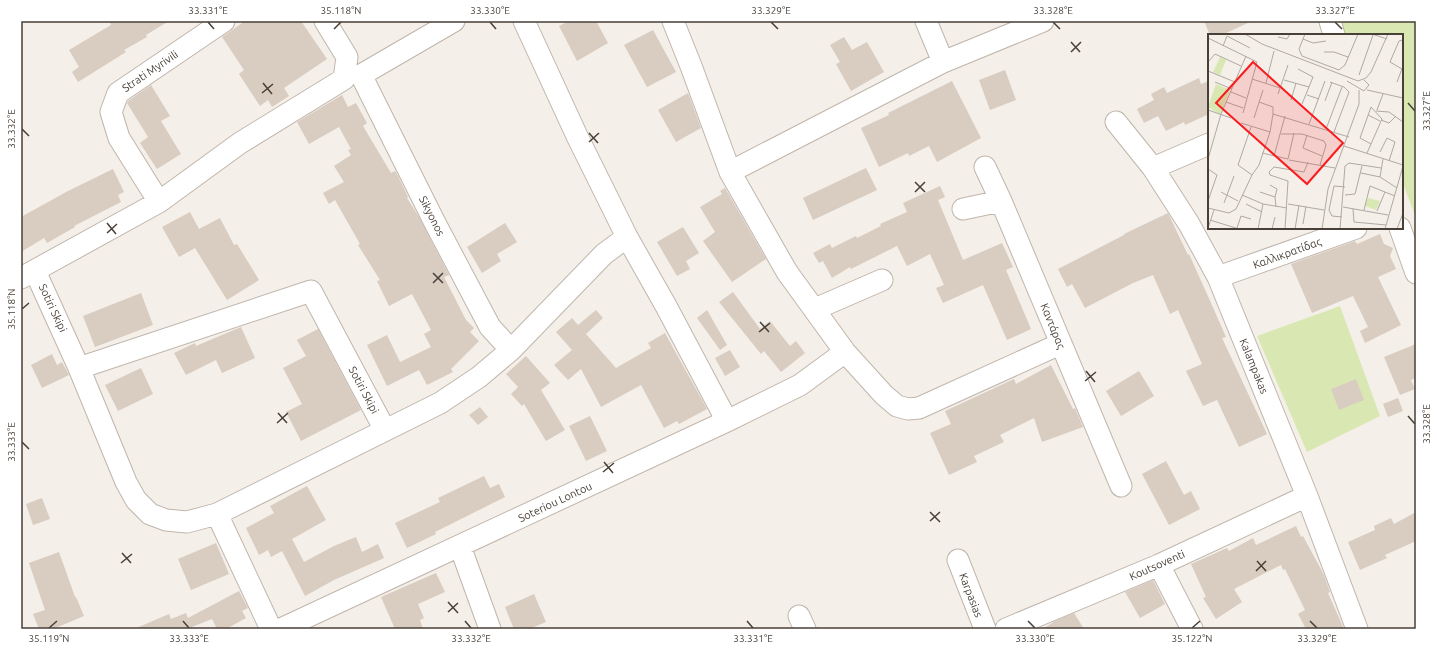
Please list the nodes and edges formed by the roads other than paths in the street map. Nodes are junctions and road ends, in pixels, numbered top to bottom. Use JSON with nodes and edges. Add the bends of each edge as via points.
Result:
{"nodes":[{"id":1,"x":224,"y":21,"type":"edge"},
{"id":2,"x":325,"y":21,"type":"edge"},
{"id":3,"x":454,"y":21,"type":"edge"},
{"id":4,"x":524,"y":21,"type":"edge"},
{"id":5,"x":673,"y":21,"type":"edge"},
{"id":6,"x":926,"y":21,"type":"edge"},
{"id":7,"x":1043,"y":21,"type":"edge"},
{"id":8,"x":1330,"y":21,"type":"edge"},
{"id":9,"x":1334,"y":34,"type":"edge"},
{"id":10,"x":943,"y":62,"type":"junction"},
{"id":11,"x":352,"y":77,"type":"junction"},
{"id":12,"x":1116,"y":122,"type":"dead end"},
{"id":13,"x":1208,"y":144,"type":"edge"},
{"id":14,"x":985,"y":167,"type":"dead end"},
{"id":15,"x":1153,"y":168,"type":"junction"},
{"id":16,"x":730,"y":172,"type":"junction"},
{"id":17,"x":1001,"y":201,"type":"junction"},
{"id":18,"x":159,"y":202,"type":"junction"},
{"id":19,"x":963,"y":209,"type":"dead end"},
{"id":20,"x":1353,"y":229,"type":"edge"},
{"id":21,"x":627,"y":237,"type":"junction"},
{"id":22,"x":1407,"y":238,"type":"edge"},
{"id":23,"x":1416,"y":273,"type":"edge"},
{"id":24,"x":28,"y":274,"type":"edge"},
{"id":25,"x":1218,"y":277,"type":"junction"},
{"id":26,"x":882,"y":280,"type":"dead end"},
{"id":27,"x":815,"y":309,"type":"junction"},
{"id":28,"x":1060,"y":344,"type":"junction"},
{"id":29,"x":511,"y":350,"type":"junction"},
{"id":30,"x":845,"y":352,"type":"junction"},
{"id":31,"x":80,"y":368,"type":"junction"},
{"id":32,"x":727,"y":421,"type":"junction"},
{"id":33,"x":385,"y":430,"type":"junction"},
{"id":34,"x":1121,"y":486,"type":"dead end"},
{"id":35,"x":1307,"y":496,"type":"junction"},
{"id":36,"x":217,"y":514,"type":"junction"},
{"id":37,"x":460,"y":546,"type":"junction"},
{"id":38,"x":958,"y":560,"type":"dead end"},
{"id":39,"x":1158,"y":565,"type":"junction"},
{"id":40,"x":271,"y":629,"type":"edge"},
{"id":41,"x":281,"y":629,"type":"edge"},
{"id":42,"x":490,"y":629,"type":"edge"},
{"id":43,"x":985,"y":629,"type":"edge"},
{"id":44,"x":1006,"y":629,"type":"edge"},
{"id":45,"x":1192,"y":629,"type":"edge"},
{"id":46,"x":1357,"y":629,"type":"edge"}],
"edges":[{"from":1,"to":18,"type":"street","name":"Strati Myrivili","via":[[118,92],[111,112],[119,138]]},
{"from":2,"to":11,"type":"street","via":[[347,57]]},
{"from":3,"to":11,"type":"street"},
{"from":4,"to":21,"type":"street"},
{"from":5,"to":16,"type":"street"},
{"from":6,"to":10,"type":"street"},
{"from":7,"to":10,"type":"street"},
{"from":8,"to":9,"type":"street"},
{"from":10,"to":16,"type":"street"},
{"from":11,"to":18,"type":"street","via":[[240,143]]},
{"from":11,"to":29,"type":"street","name":"Sikyonos","via":[[435,223],[490,327]]},
{"from":12,"to":15,"type":"street","name":"Kalampakas"},
{"from":13,"to":15,"type":"street"},
{"from":14,"to":17,"type":"street","name":"Καντάρας"},
{"from":15,"to":25,"type":"street","name":"Kalampakas","via":[[1189,224]]},
{"from":16,"to":27,"type":"street","via":[[788,272]]},
{"from":17,"to":19,"type":"street"},
{"from":17,"to":28,"type":"street","name":"Καντάρας"},
{"from":18,"to":24,"type":"street"},
{"from":20,"to":25,"type":"street","name":"Καλλικρατίδας"},
{"from":21,"to":29,"type":"street","via":[[604,254]]},
{"from":21,"to":32,"type":"street"},
{"from":22,"to":23,"type":"street"},
{"from":24,"to":31,"type":"street","name":"Sotiri Skipi"},
{"from":25,"to":35,"type":"street","name":"Kalampakas"},
{"from":26,"to":27,"type":"street"},
{"from":27,"to":30,"type":"street"},
{"from":28,"to":30,"type":"street","via":[[929,404],[908,409],[897,406]]},
{"from":28,"to":34,"type":"street","name":"Καντάρας"},
{"from":29,"to":33,"type":"street","via":[[479,377],[440,403]]},
{"from":30,"to":32,"type":"street","name":"Soteriou Lontou","via":[[800,385]]},
{"from":31,"to":33,"type":"street","name":"Sotiri Skipi","via":[[311,291]]},
{"from":31,"to":36,"type":"street","name":"Sotiri Skipi","via":[[118,465],[136,500],[150,514],[166,520],[187,522]]},
{"from":32,"to":37,"type":"street","name":"Soteriou Lontou"},
{"from":33,"to":36,"type":"street","name":"Sotiri Skipi"},
{"from":35,"to":39,"type":"street","name":"Koutsoventi"},
{"from":35,"to":46,"type":"street","name":"Kalampakas"},
{"from":36,"to":40,"type":"street"},
{"from":37,"to":41,"type":"street","name":"Soteriou Lontou"},
{"from":37,"to":42,"type":"street"},
{"from":38,"to":43,"type":"street","name":"Karpasias"},
{"from":39,"to":44,"type":"street","name":"Koutsoventi"},
{"from":39,"to":45,"type":"street"}]}
